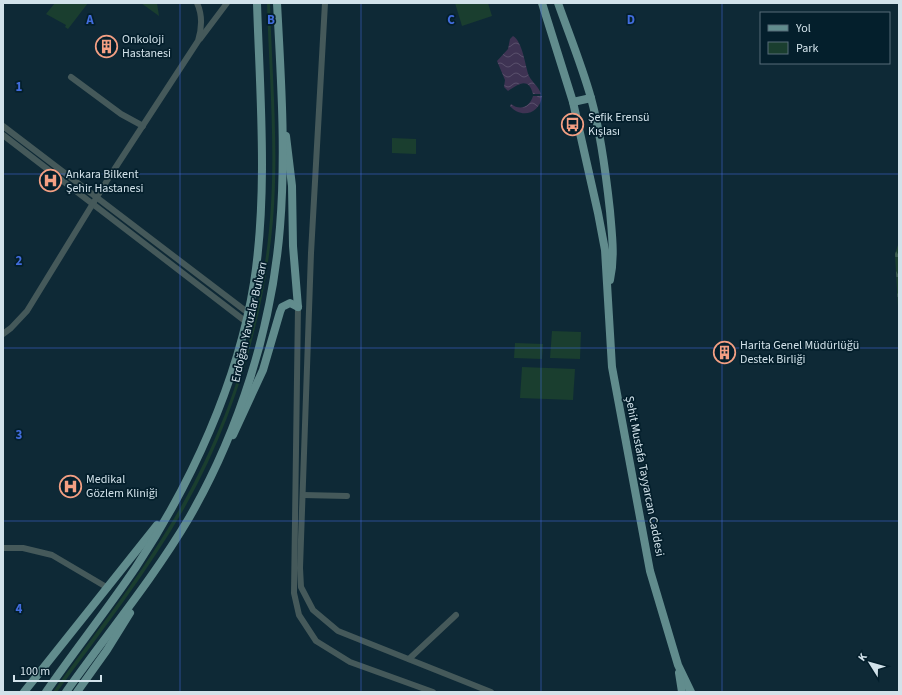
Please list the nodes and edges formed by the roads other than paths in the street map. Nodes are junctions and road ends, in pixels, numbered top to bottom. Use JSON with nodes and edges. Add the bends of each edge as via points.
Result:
{"nodes":[{"id":1,"x":197,"y":3,"type":"edge"},
{"id":2,"x":227,"y":3,"type":"edge"},
{"id":3,"x":257,"y":3,"type":"edge"},
{"id":4,"x":277,"y":3,"type":"edge"},
{"id":5,"x":325,"y":3,"type":"edge"},
{"id":6,"x":542,"y":3,"type":"edge"},
{"id":7,"x":558,"y":3,"type":"edge"},
{"id":8,"x":198,"y":41,"type":"junction"},
{"id":9,"x":71,"y":77,"type":"dead end"},
{"id":10,"x":282,"y":95,"type":"junction"},
{"id":11,"x":591,"y":98,"type":"junction"},
{"id":12,"x":573,"y":102,"type":"junction"},
{"id":13,"x":3,"y":126,"type":"edge"},
{"id":14,"x":143,"y":126,"type":"junction"},
{"id":15,"x":3,"y":135,"type":"edge"},
{"id":16,"x":97,"y":199,"type":"junction"},
{"id":17,"x":93,"y":205,"type":"junction"},
{"id":18,"x":608,"y":288,"type":"junction"},
{"id":19,"x":298,"y":306,"type":"junction"},
{"id":20,"x":247,"y":312,"type":"junction"},
{"id":21,"x":245,"y":321,"type":"junction"},
{"id":22,"x":3,"y":334,"type":"edge"},
{"id":23,"x":209,"y":480,"type":"junction"},
{"id":24,"x":303,"y":495,"type":"junction"},
{"id":25,"x":347,"y":496,"type":"dead end"},
{"id":26,"x":167,"y":514,"type":"junction"},
{"id":27,"x":3,"y":548,"type":"edge"},
{"id":28,"x":148,"y":582,"type":"junction"},
{"id":29,"x":108,"y":588,"type":"junction"},
{"id":30,"x":456,"y":615,"type":"dead end"},
{"id":31,"x":409,"y":659,"type":"junction"},
{"id":32,"x":678,"y":665,"type":"junction"},
{"id":33,"x":24,"y":692,"type":"edge"},
{"id":34,"x":46,"y":692,"type":"edge"},
{"id":35,"x":66,"y":692,"type":"edge"},
{"id":36,"x":78,"y":692,"type":"edge"},
{"id":37,"x":433,"y":692,"type":"edge"},
{"id":38,"x":491,"y":692,"type":"edge"},
{"id":39,"x":682,"y":692,"type":"edge"},
{"id":40,"x":691,"y":692,"type":"edge"}],
"edges":[{"from":1,"to":8,"type":"street","via":[[202,28]]},
{"from":2,"to":8,"type":"street"},
{"from":3,"to":20,"type":"main road","name":"Erdoğan Yavuzlar Bulvarı","via":[[261,194],[257,259]]},
{"from":4,"to":10,"type":"main road","name":"Erdoğan Yavuzlar Bulvarı"},
{"from":5,"to":24,"type":"street","via":[[311,253]]},
{"from":6,"to":12,"type":"main road","name":"Şehit Mustafa Tayyarcan Caddesi"},
{"from":7,"to":11,"type":"main road","name":"Şehit Mustafa Tayyarcan Caddesi"},
{"from":8,"to":14,"type":"street"},
{"from":9,"to":14,"type":"street","via":[[121,114]]},
{"from":10,"to":19,"type":"main road","via":[[292,186]]},
{"from":10,"to":23,"type":"main road","name":"Erdoğan Yavuzlar Bulvarı","via":[[280,220],[271,293],[254,364]]},
{"from":11,"to":12,"type":"main road"},
{"from":11,"to":18,"type":"main road","name":"Şehit Mustafa Tayyarcan Caddesi","via":[[608,191],[614,252]]},
{"from":12,"to":18,"type":"main road","name":"Şehit Mustafa Tayyarcan Caddesi","via":[[598,212]]},
{"from":13,"to":16,"type":"street"},
{"from":14,"to":16,"type":"street"},
{"from":15,"to":17,"type":"street"},
{"from":16,"to":17,"type":"street"},
{"from":16,"to":20,"type":"street"},
{"from":17,"to":21,"type":"street"},
{"from":17,"to":22,"type":"street","via":[[27,311]]},
{"from":18,"to":32,"type":"main road","name":"Şehit Mustafa Tayyarcan Caddesi","via":[[612,367],[650,571]]},
{"from":19,"to":23,"type":"main road","via":[[290,303],[282,308],[252,396]]},
{"from":19,"to":37,"type":"street","via":[[294,593],[299,615],[316,641],[350,662]]},
{"from":20,"to":21,"type":"main road","name":"Erdoğan Yavuzlar Bulvarı"},
{"from":21,"to":26,"type":"main road","name":"Erdoğan Yavuzlar Bulvarı","via":[[219,404],[200,451]]},
{"from":23,"to":28,"type":"main road","name":"Erdoğan Yavuzlar Bulvarı"},
{"from":24,"to":25,"type":"street"},
{"from":24,"to":31,"type":"street","via":[[301,587],[312,610],[338,631]]},
{"from":26,"to":29,"type":"main road"},
{"from":26,"to":34,"type":"main road","name":"Erdoğan Yavuzlar Bulvarı","via":[[127,580]]},
{"from":27,"to":29,"type":"street","via":[[23,548],[52,555]]},
{"from":28,"to":35,"type":"main road","name":"Erdoğan Yavuzlar Bulvarı"},
{"from":28,"to":36,"type":"main road","via":[[118,634]]},
{"from":29,"to":33,"type":"main road"},
{"from":30,"to":31,"type":"street"},
{"from":31,"to":38,"type":"street"},
{"from":32,"to":39,"type":"main road","name":"Şehit Mustafa Tayyarcan Caddesi"},
{"from":32,"to":40,"type":"main road","name":"Şehit Mustafa Tayyarcan Caddesi"}]}
